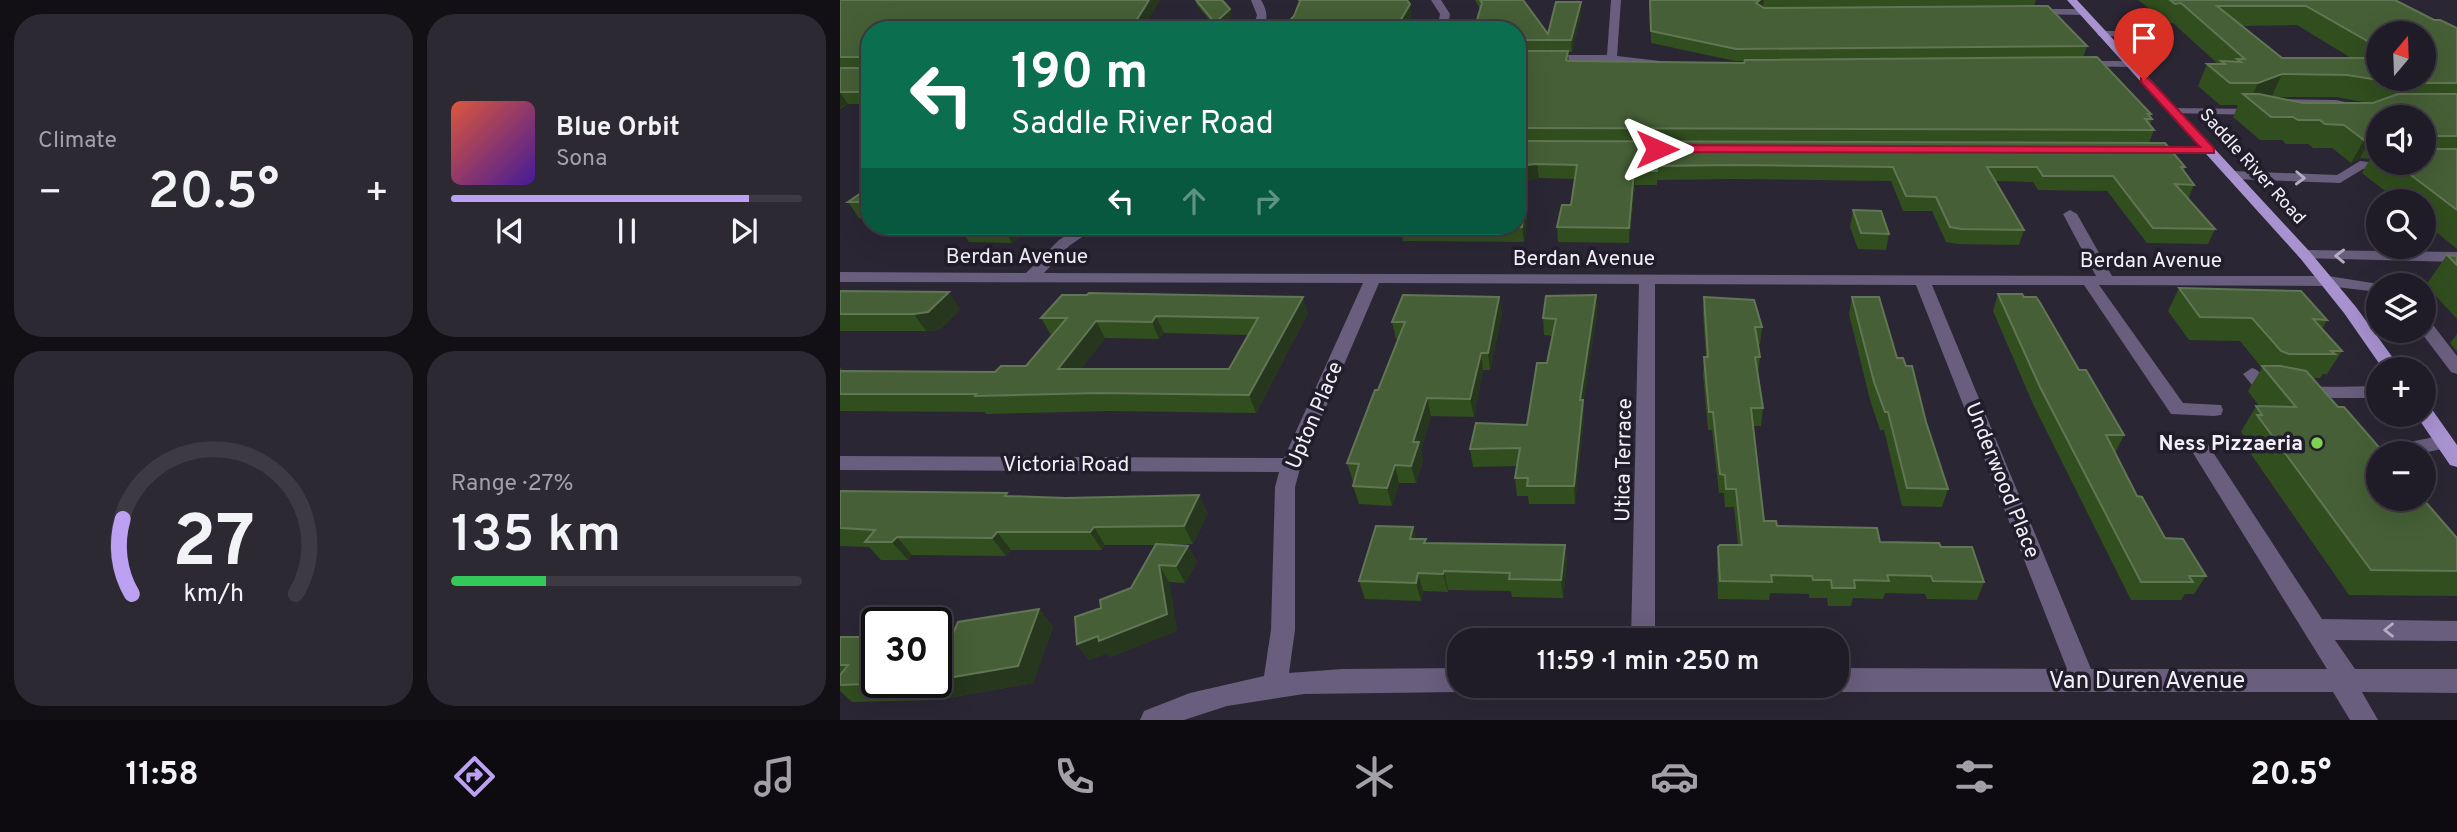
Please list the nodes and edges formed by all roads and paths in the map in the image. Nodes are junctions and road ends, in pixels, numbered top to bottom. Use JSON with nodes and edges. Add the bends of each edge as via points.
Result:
{"nodes":[{"id":1,"x":1256,"y":0,"type":"edge"},
{"id":2,"x":1436,"y":0,"type":"edge"},
{"id":3,"x":1616,"y":0,"type":"edge"},
{"id":4,"x":2072,"y":0,"type":"edge"},
{"id":5,"x":2025,"y":12,"type":"edge"},
{"id":6,"x":2082,"y":12,"type":"junction"},
{"id":7,"x":1262,"y":21,"type":"edge"},
{"id":8,"x":1443,"y":21,"type":"edge"},
{"id":9,"x":2102,"y":34,"type":"junction"},
{"id":10,"x":2144,"y":34,"type":"dead end"},
{"id":11,"x":1526,"y":58,"type":"edge"},
{"id":12,"x":1612,"y":58,"type":"junction"},
{"id":13,"x":2130,"y":64,"type":"junction"},
{"id":14,"x":2072,"y":65,"type":"edge"},
{"id":15,"x":1677,"y":66,"type":"edge"},
{"id":16,"x":2173,"y":111,"type":"junction"},
{"id":17,"x":2249,"y":111,"type":"junction"},
{"id":18,"x":2270,"y":115,"type":"edge"},
{"id":19,"x":2347,"y":119,"type":"edge"},
{"id":20,"x":2132,"y":150,"type":"edge"},
{"id":21,"x":2210,"y":150,"type":"junction"},
{"id":22,"x":2366,"y":164,"type":"edge"},
{"id":23,"x":2232,"y":175,"type":"junction"},
{"id":24,"x":2070,"y":214,"type":"dead end"},
{"id":25,"x":1077,"y":235,"type":"edge"},
{"id":26,"x":2305,"y":255,"type":"junction"},
{"id":27,"x":2457,"y":257,"type":"edge"},
{"id":28,"x":840,"y":277,"type":"edge"},
{"id":29,"x":1031,"y":277,"type":"junction"},
{"id":30,"x":1373,"y":278,"type":"junction"},
{"id":31,"x":1647,"y":279,"type":"junction"},
{"id":32,"x":1922,"y":280,"type":"junction"},
{"id":33,"x":2088,"y":280,"type":"junction"},
{"id":34,"x":2107,"y":281,"type":"junction"},
{"id":35,"x":2328,"y":281,"type":"junction"},
{"id":36,"x":2366,"y":286,"type":"edge"},
{"id":37,"x":2436,"y":341,"type":"edge"},
{"id":38,"x":2383,"y":357,"type":"edge"},
{"id":39,"x":2457,"y":368,"type":"edge"},
{"id":40,"x":2252,"y":374,"type":"dead end"},
{"id":41,"x":2366,"y":392,"type":"edge"},
{"id":42,"x":2214,"y":410,"type":"dead end"},
{"id":43,"x":2434,"y":427,"type":"edge"},
{"id":44,"x":2444,"y":442,"type":"junction"},
{"id":45,"x":2436,"y":444,"type":"edge"},
{"id":46,"x":2198,"y":445,"type":"dead end"},
{"id":47,"x":2457,"y":460,"type":"edge"},
{"id":48,"x":840,"y":464,"type":"edge"},
{"id":49,"x":1291,"y":465,"type":"junction"},
{"id":50,"x":1643,"y":628,"type":"edge"},
{"id":51,"x":2316,"y":629,"type":"junction"},
{"id":52,"x":2457,"y":631,"type":"edge"},
{"id":53,"x":2343,"y":679,"type":"junction"},
{"id":54,"x":1447,"y":680,"type":"edge"},
{"id":55,"x":1849,"y":680,"type":"edge"},
{"id":56,"x":2084,"y":681,"type":"junction"},
{"id":57,"x":2457,"y":681,"type":"edge"},
{"id":58,"x":1275,"y":684,"type":"junction"},
{"id":59,"x":1153,"y":720,"type":"edge"},
{"id":60,"x":2365,"y":720,"type":"edge"}],
"edges":[{"from":1,"to":7,"type":"street"},
{"from":2,"to":8,"type":"street"},
{"from":3,"to":12,"type":"street"},
{"from":4,"to":6,"type":"main road","name":"Saddle River Road"},
{"from":5,"to":6,"type":"street"},
{"from":6,"to":9,"type":"main road","name":"Saddle River Road"},
{"from":9,"to":10,"type":"street"},
{"from":9,"to":13,"type":"main road","name":"Saddle River Road"},
{"from":11,"to":12,"type":"street"},
{"from":12,"to":15,"type":"street"},
{"from":13,"to":14,"type":"street"},
{"from":13,"to":16,"type":"main road","name":"Saddle River Road"},
{"from":16,"to":17,"type":"street"},
{"from":16,"to":21,"type":"main road","name":"Saddle River Road"},
{"from":17,"to":18,"type":"street"},
{"from":17,"to":19,"type":"street","via":[[2272,102],[2336,103],[2373,114]]},
{"from":20,"to":21,"type":"street"},
{"from":21,"to":23,"type":"main road","name":"Saddle River Road"},
{"from":23,"to":22,"type":"street","one_way":true,"via":[[2340,179]]},
{"from":23,"to":26,"type":"main road","name":"Saddle River Road"},
{"from":24,"to":34,"type":"street"},
{"from":25,"to":29,"type":"street"},
{"from":27,"to":26,"type":"street","one_way":true},
{"from":26,"to":35,"type":"main road","name":"Saddle River Road"},
{"from":28,"to":29,"type":"street","name":"Berdan Avenue"},
{"from":29,"to":30,"type":"street","name":"Berdan Avenue"},
{"from":30,"to":31,"type":"street","name":"Berdan Avenue"},
{"from":30,"to":49,"type":"street","name":"Upton Place"},
{"from":31,"to":32,"type":"street","name":"Berdan Avenue"},
{"from":31,"to":50,"type":"street","name":"Utica Terrace"},
{"from":32,"to":33,"type":"street","name":"Berdan Avenue"},
{"from":32,"to":56,"type":"street","name":"Underwood Place"},
{"from":33,"to":34,"type":"street","name":"Berdan Avenue"},
{"from":33,"to":42,"type":"street","via":[[2178,409]]},
{"from":34,"to":35,"type":"street","name":"Berdan Avenue"},
{"from":35,"to":36,"type":"street","name":"Berdan Avenue"},
{"from":35,"to":38,"type":"main road","name":"Saddle River Road"},
{"from":37,"to":39,"type":"street"},
{"from":40,"to":41,"type":"street","via":[[2258,381],[2310,392]]},
{"from":43,"to":44,"type":"main road"},
{"from":44,"to":45,"type":"street"},
{"from":44,"to":47,"type":"main road"},
{"from":46,"to":51,"type":"street"},
{"from":48,"to":49,"type":"street","name":"Victoria Road"},
{"from":49,"to":58,"type":"street","name":"Upton Place","via":[[1285,487],[1284,606]]},
{"from":52,"to":51,"type":"street","one_way":true},
{"from":51,"to":53,"type":"street"},
{"from":53,"to":56,"type":"street","name":"Van Duren Avenue"},
{"from":53,"to":57,"type":"street","name":"Van Duren Avenue"},
{"from":53,"to":60,"type":"street"},
{"from":54,"to":58,"type":"street"},
{"from":55,"to":56,"type":"street","name":"Van Duren Avenue"},
{"from":58,"to":59,"type":"street"}]}
